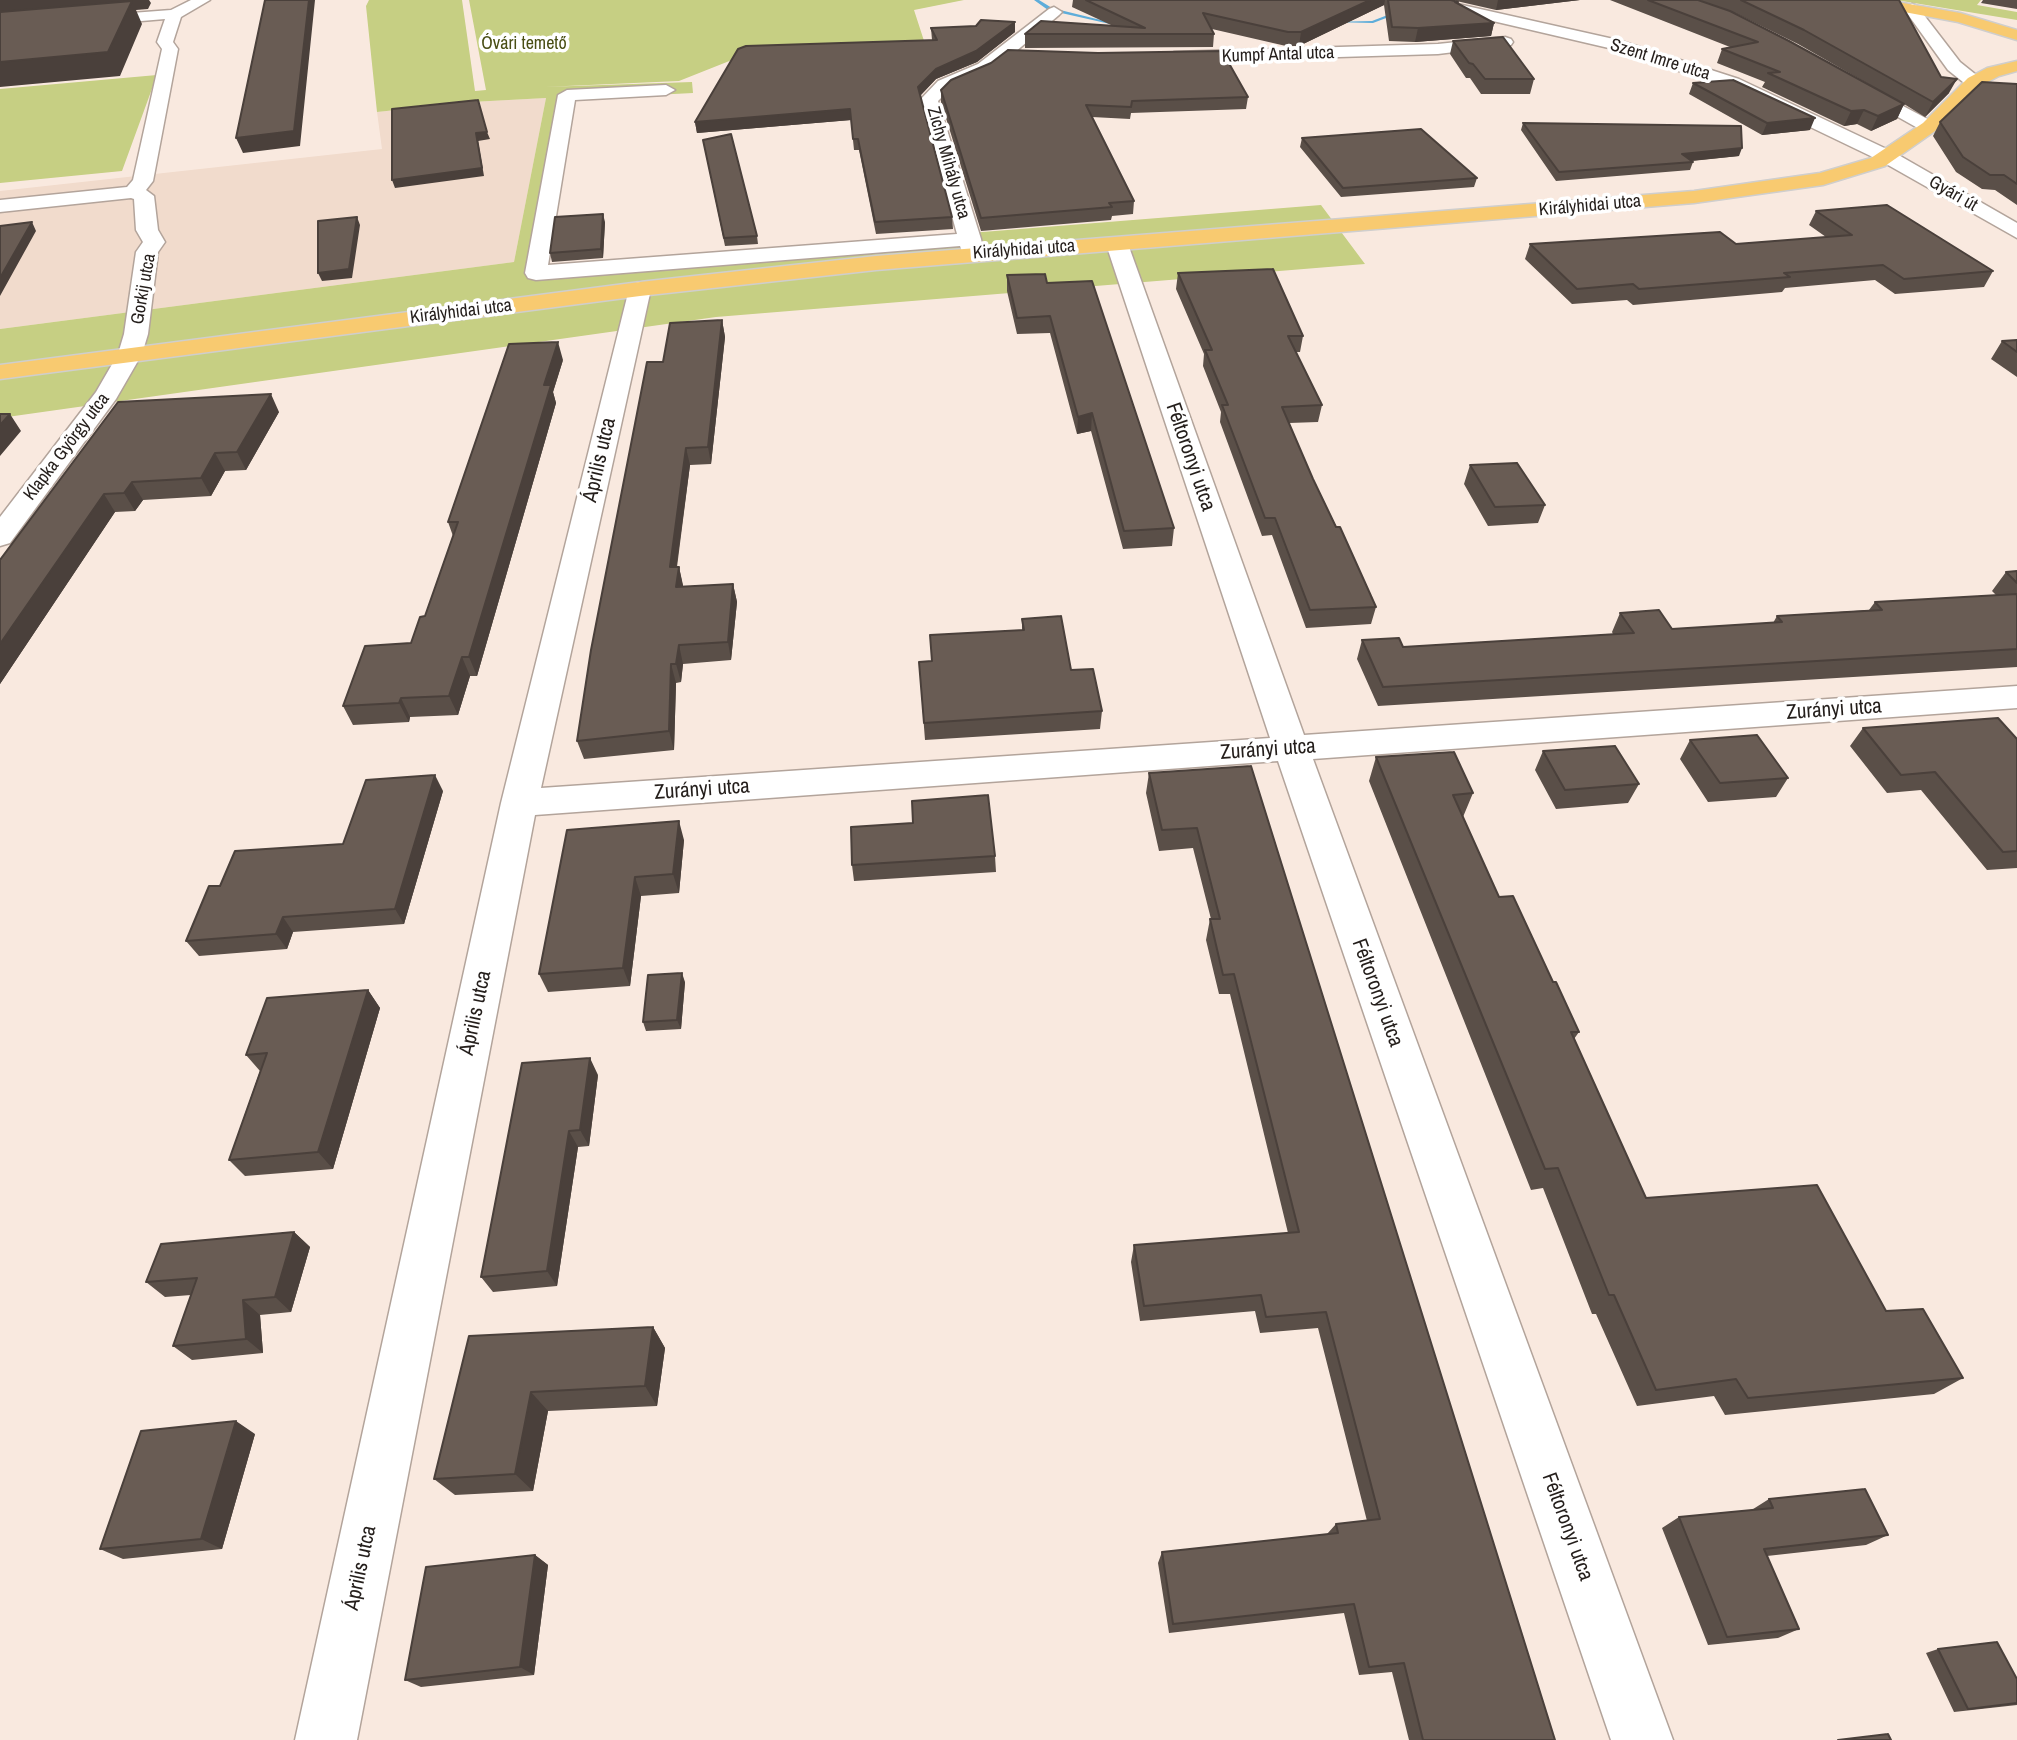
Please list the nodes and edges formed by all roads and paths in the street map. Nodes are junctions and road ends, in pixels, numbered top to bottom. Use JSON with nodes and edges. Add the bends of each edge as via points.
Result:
{"nodes":[{"id":1,"x":204,"y":0,"type":"edge"},
{"id":2,"x":1861,"y":0,"type":"edge"},
{"id":3,"x":1426,"y":2,"type":"edge"},
{"id":4,"x":1912,"y":9,"type":"junction"},
{"id":5,"x":1054,"y":12,"type":"dead end"},
{"id":6,"x":174,"y":14,"type":"junction"},
{"id":7,"x":0,"y":28,"type":"edge"},
{"id":8,"x":1550,"y":30,"type":"junction"},
{"id":9,"x":2017,"y":35,"type":"edge"},
{"id":10,"x":1004,"y":54,"type":"junction"},
{"id":11,"x":1030,"y":55,"type":"edge"},
{"id":12,"x":1152,"y":57,"type":"edge"},
{"id":13,"x":2017,"y":66,"type":"edge"},
{"id":14,"x":1839,"y":76,"type":"edge"},
{"id":15,"x":1973,"y":82,"type":"junction"},
{"id":16,"x":666,"y":90,"type":"dead end"},
{"id":17,"x":1929,"y":127,"type":"junction"},
{"id":18,"x":1888,"y":157,"type":"junction"},
{"id":19,"x":134,"y":191,"type":"junction"},
{"id":20,"x":0,"y":206,"type":"edge"},
{"id":21,"x":2014,"y":229,"type":"edge"},
{"id":22,"x":1117,"y":244,"type":"junction"},
{"id":23,"x":971,"y":246,"type":"junction"},
{"id":24,"x":640,"y":289,"type":"junction"},
{"id":25,"x":130,"y":354,"type":"junction"},
{"id":26,"x":0,"y":372,"type":"edge"},
{"id":27,"x":0,"y":537,"type":"edge"},
{"id":28,"x":2016,"y":698,"type":"edge"},
{"id":29,"x":1291,"y":748,"type":"junction"},
{"id":30,"x":519,"y":803,"type":"junction"},
{"id":31,"x":326,"y":1740,"type":"edge"},
{"id":32,"x":1643,"y":1740,"type":"edge"}],
"edges":[{"from":1,"to":6,"type":"street"},
{"from":2,"to":4,"type":"main road"},
{"from":3,"to":8,"type":"street","name":"Szent Imre utca"},
{"from":4,"to":9,"type":"main road"},
{"from":4,"to":15,"type":"street","via":[[1954,66]]},
{"from":5,"to":10,"type":"street","name":"Zichy Mihály utca"},
{"from":6,"to":7,"type":"street"},
{"from":6,"to":19,"type":"street","via":[[165,42],[170,49],[146,168]]},
{"from":8,"to":12,"type":"street","name":"Kumpf Antal utca","via":[[1531,38],[1438,49]]},
{"from":8,"to":18,"type":"street","name":"Szent Imre utca","via":[[1643,52],[1720,78]]},
{"from":10,"to":11,"type":"street"},
{"from":10,"to":23,"type":"street","name":"Zichy Mihály utca","via":[[944,85],[929,100]]},
{"from":13,"to":15,"type":"main road","name":"Királyhidai utca"},
{"from":14,"to":17,"type":"street"},
{"from":15,"to":17,"type":"main road","name":"Királyhidai utca"},
{"from":16,"to":23,"type":"street","name":"Királyhidai utca","via":[[566,95],[536,272]]},
{"from":17,"to":18,"type":"main road","name":"Királyhidai utca"},
{"from":18,"to":21,"type":"street","name":"Gyári út"},
{"from":18,"to":22,"type":"main road","name":"Királyhidai utca","via":[[1823,179],[1694,197]]},
{"from":19,"to":20,"type":"street"},
{"from":19,"to":25,"type":"street","name":"Gorkij utca","via":[[144,196],[147,230],[154,242],[147,252]]},
{"from":22,"to":23,"type":"main road","name":"Királyhidai utca"},
{"from":22,"to":29,"type":"street","name":"Féltoronyi utca"},
{"from":23,"to":24,"type":"main road","name":"Királyhidai utca"},
{"from":24,"to":25,"type":"main road","name":"Királyhidai utca"},
{"from":24,"to":30,"type":"street","name":"Április utca"},
{"from":25,"to":26,"type":"main road","name":"Királyhidai utca"},
{"from":25,"to":27,"type":"street","name":"Klapka György utca","via":[[107,394]]},
{"from":28,"to":29,"type":"street","name":"Zurányi utca"},
{"from":29,"to":30,"type":"street","name":"Zurányi utca"},
{"from":29,"to":32,"type":"street","name":"Féltoronyi utca"},
{"from":30,"to":31,"type":"street","name":"Április utca"}]}
